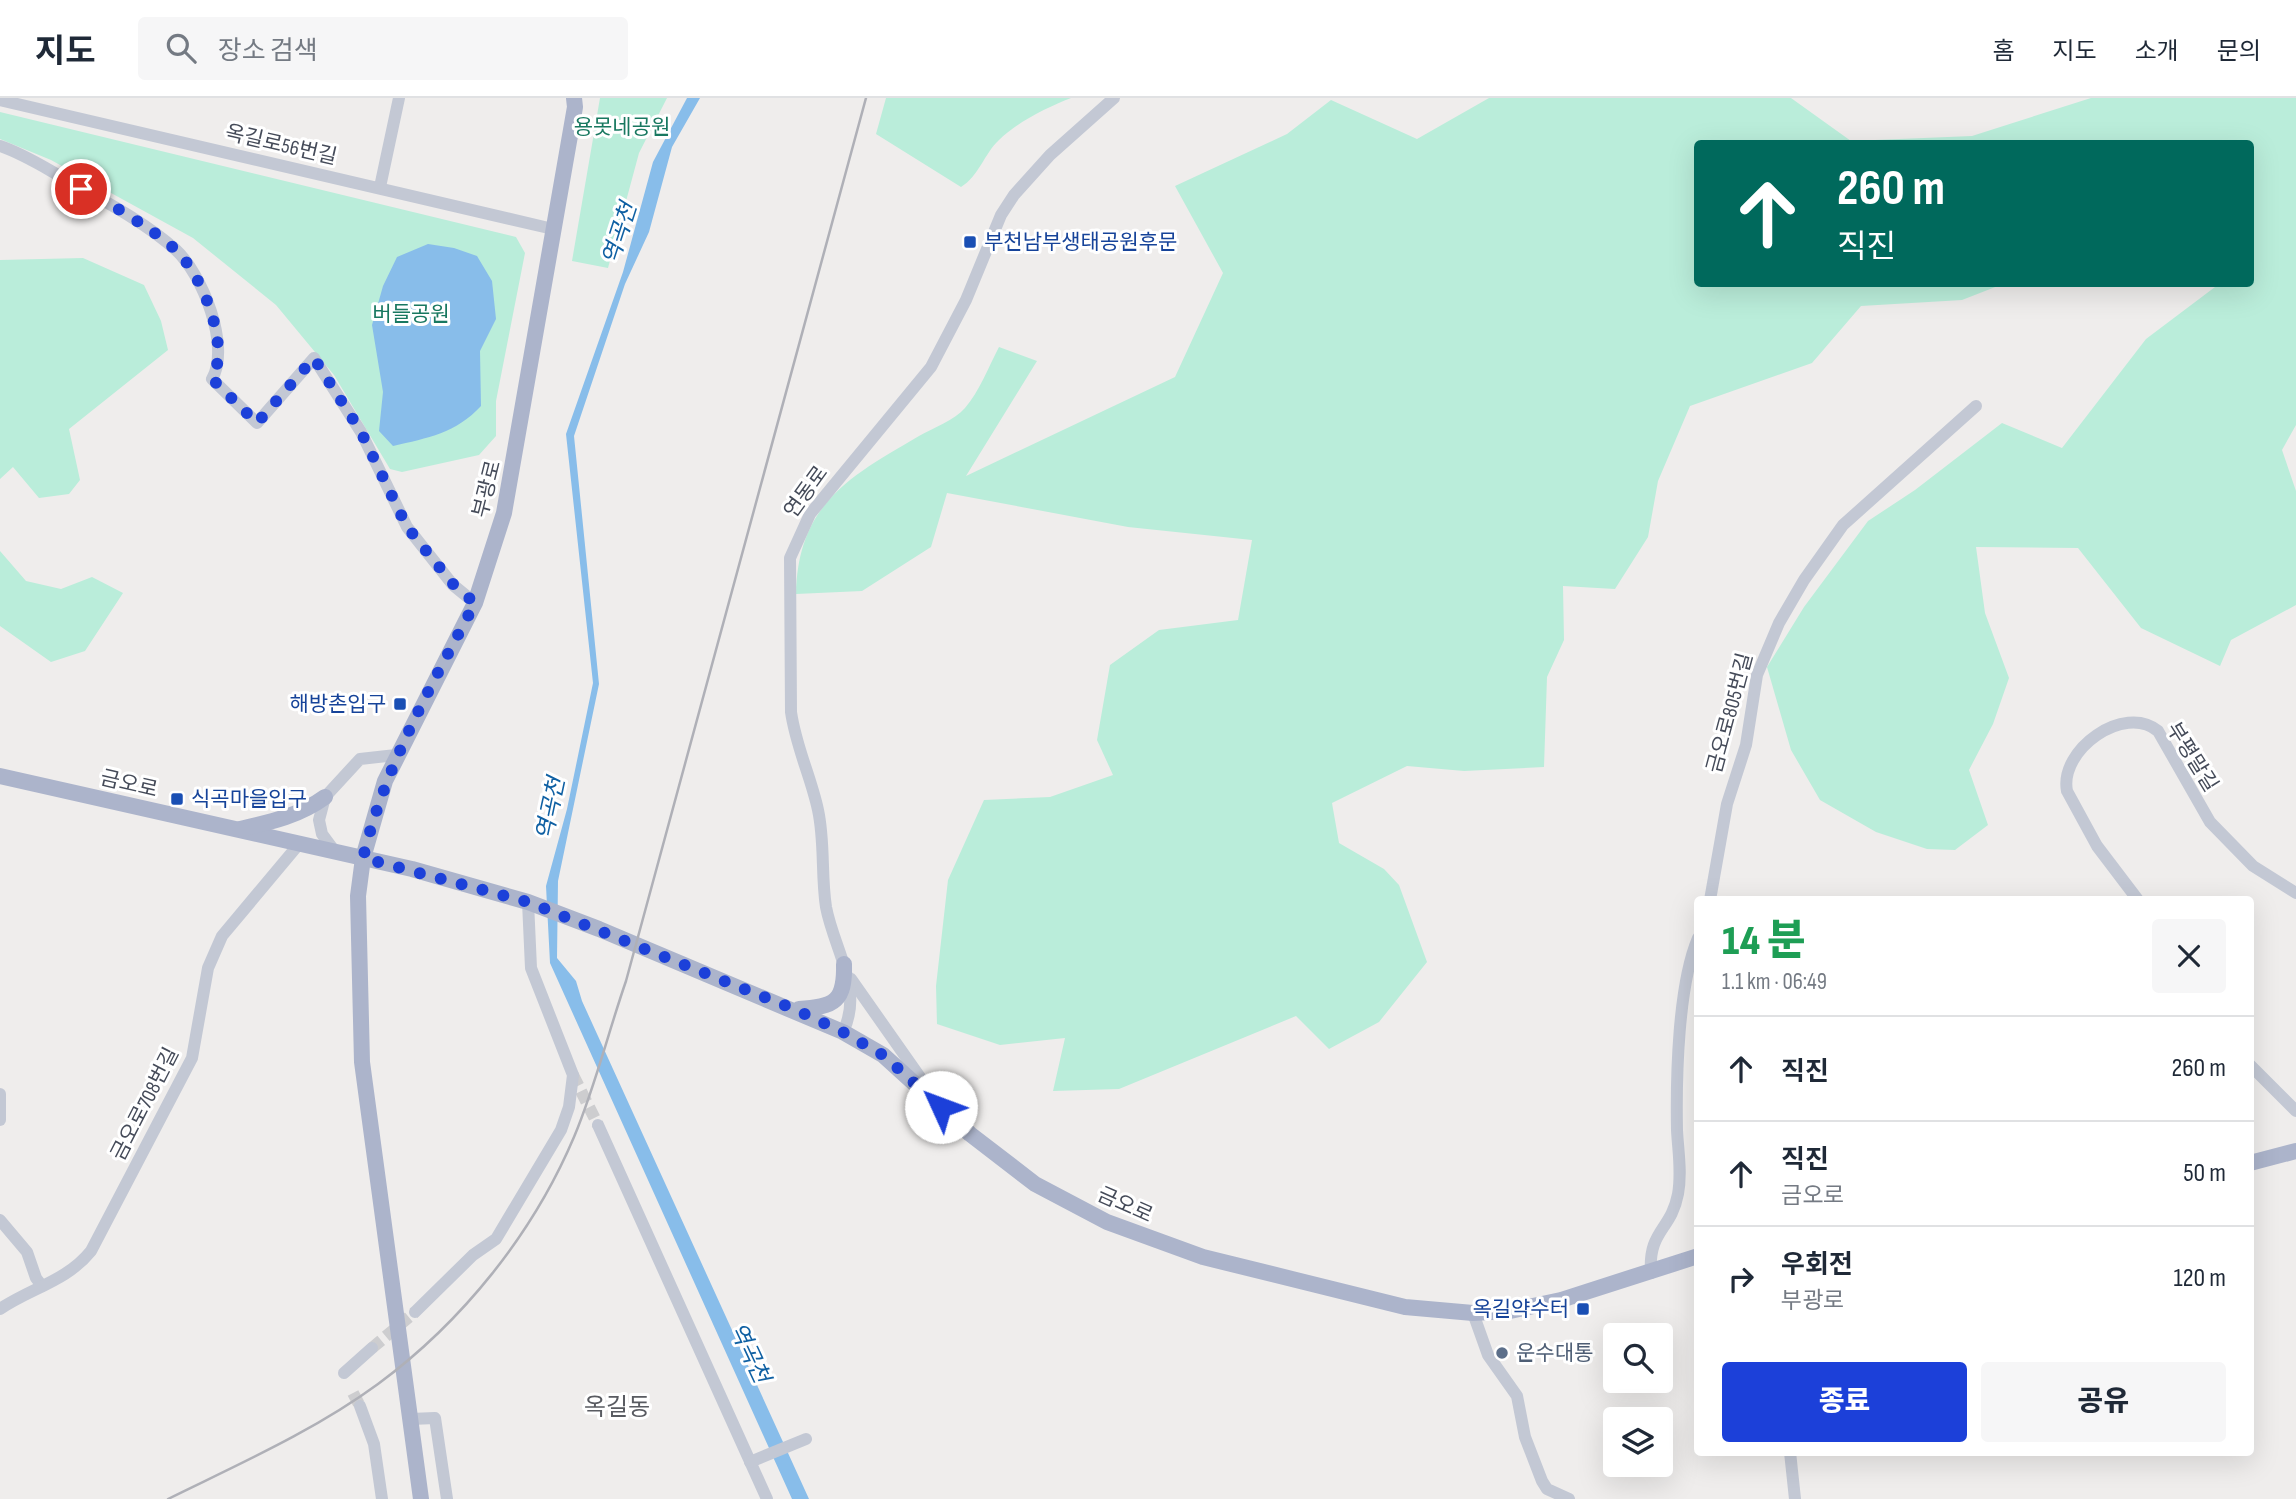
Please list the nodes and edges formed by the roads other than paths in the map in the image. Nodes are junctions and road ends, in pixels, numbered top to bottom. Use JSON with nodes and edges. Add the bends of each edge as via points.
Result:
{"nodes":[{"id":1,"x":399,"y":98,"type":"edge"},
{"id":2,"x":1114,"y":98,"type":"edge"},
{"id":3,"x":0,"y":100,"type":"edge"},
{"id":4,"x":576,"y":101,"type":"edge"},
{"id":5,"x":0,"y":146,"type":"edge"},
{"id":6,"x":380,"y":187,"type":"junction"},
{"id":7,"x":553,"y":229,"type":"junction"},
{"id":8,"x":1976,"y":406,"type":"dead end"},
{"id":9,"x":475,"y":603,"type":"junction"},
{"id":10,"x":396,"y":755,"type":"junction"},
{"id":11,"x":0,"y":776,"type":"edge"},
{"id":12,"x":325,"y":797,"type":"junction"},
{"id":13,"x":238,"y":830,"type":"junction"},
{"id":14,"x":299,"y":844,"type":"junction"},
{"id":15,"x":336,"y":853,"type":"junction"},
{"id":16,"x":363,"y":858,"type":"junction"},
{"id":17,"x":2296,"y":893,"type":"edge"},
{"id":18,"x":1711,"y":896,"type":"edge"},
{"id":19,"x":2135,"y":896,"type":"edge"},
{"id":20,"x":531,"y":903,"type":"junction"},
{"id":21,"x":1694,"y":950,"type":"edge"},
{"id":22,"x":844,"y":964,"type":"junction"},
{"id":23,"x":794,"y":1009,"type":"junction"},
{"id":24,"x":843,"y":1032,"type":"junction"},
{"id":25,"x":2254,"y":1069,"type":"edge"},
{"id":26,"x":0,"y":1094,"type":"edge"},
{"id":27,"x":941,"y":1107,"type":"junction"},
{"id":28,"x":2296,"y":1111,"type":"edge"},
{"id":29,"x":0,"y":1121,"type":"edge"},
{"id":30,"x":598,"y":1125,"type":"tunnel mouth"},
{"id":31,"x":2296,"y":1151,"type":"edge"},
{"id":32,"x":2254,"y":1162,"type":"edge"},
{"id":33,"x":0,"y":1220,"type":"edge"},
{"id":34,"x":1694,"y":1257,"type":"edge"},
{"id":35,"x":1651,"y":1273,"type":"junction"},
{"id":36,"x":43,"y":1286,"type":"junction"},
{"id":37,"x":0,"y":1309,"type":"edge"},
{"id":38,"x":415,"y":1312,"type":"tunnel mouth"},
{"id":39,"x":1473,"y":1313,"type":"junction"},
{"id":40,"x":372,"y":1348,"type":"tunnel mouth"},
{"id":41,"x":344,"y":1373,"type":"dead end"},
{"id":42,"x":360,"y":1406,"type":"tunnel mouth"},
{"id":43,"x":411,"y":1419,"type":"junction"},
{"id":44,"x":806,"y":1439,"type":"dead end"},
{"id":45,"x":1790,"y":1456,"type":"edge"},
{"id":46,"x":750,"y":1462,"type":"junction"},
{"id":47,"x":382,"y":1499,"type":"edge"},
{"id":48,"x":421,"y":1499,"type":"edge"},
{"id":49,"x":447,"y":1499,"type":"edge"},
{"id":50,"x":767,"y":1499,"type":"edge"},
{"id":51,"x":1569,"y":1499,"type":"edge"},
{"id":52,"x":1795,"y":1499,"type":"edge"}],
"edges":[{"from":1,"to":6,"type":"street"},
{"from":2,"to":22,"type":"street","name":"연동로","via":[[1050,155],[1014,195],[931,367],[810,514],[790,558],[789,678],[794,737],[818,810],[826,906]]},
{"from":3,"to":6,"type":"street","name":"옥길로56번길"},
{"from":4,"to":7,"type":"main road","name":"부광로"},
{"from":5,"to":9,"type":"street","via":[[106,201],[176,251],[213,314],[219,368],[212,379],[257,423],[314,358],[361,432],[407,527],[453,584]]},
{"from":6,"to":7,"type":"street","name":"옥길로56번길"},
{"from":7,"to":9,"type":"main road","name":"부광로","via":[[513,477]]},
{"from":8,"to":18,"type":"street","name":"금오로805번길","via":[[1843,526],[1779,623],[1757,675],[1746,745],[1727,804]]},
{"from":9,"to":10,"type":"main road","name":"부광로"},
{"from":10,"to":12,"type":"street","via":[[360,759]]},
{"from":10,"to":16,"type":"main road","name":"부광로"},
{"from":11,"to":13,"type":"main road","name":"금오로"},
{"from":12,"to":13,"type":"main road","via":[[282,820]]},
{"from":12,"to":15,"type":"street","via":[[319,820],[322,834]]},
{"from":13,"to":14,"type":"main road","name":"금오로"},
{"from":14,"to":15,"type":"main road","name":"금오로"},
{"from":14,"to":36,"type":"street","name":"금오로708번길","via":[[213,951],[192,1058],[91,1251],[73,1271]]},
{"from":15,"to":16,"type":"main road","name":"금오로"},
{"from":16,"to":20,"type":"main road","name":"금오로"},
{"from":16,"to":43,"type":"main road","name":"부광로","via":[[358,933],[362,1062]]},
{"from":17,"to":19,"type":"street","name":"부평말길","via":[[2253,866],[2210,821],[2158,731],[2147,724],[2108,728],[2089,740],[2071,764],[2065,782],[2097,846]]},
{"from":20,"to":23,"type":"main road","name":"금오로"},
{"from":20,"to":38,"type":"street","via":[[531,968],[573,1075],[569,1107],[561,1130],[496,1239],[473,1255]]},
{"from":21,"to":35,"type":"street","via":[[1685,977],[1678,1194],[1672,1214],[1653,1241]]},
{"from":22,"to":23,"type":"main road","via":[[845,987],[834,1001],[825,1007]]},
{"from":22,"to":24,"type":"street","name":"연동로","via":[[852,1002]]},
{"from":22,"to":27,"type":"street"},
{"from":23,"to":24,"type":"main road","name":"금오로"},
{"from":24,"to":27,"type":"main road","name":"금오로","via":[[883,1055]]},
{"from":25,"to":28,"type":"street"},
{"from":26,"to":29,"type":"street"},
{"from":27,"to":39,"type":"main road","name":"금오로","via":[[1035,1184],[1146,1238],[1359,1297],[1437,1312]]},
{"from":30,"to":46,"type":"street"},
{"from":31,"to":32,"type":"main road"},
{"from":33,"to":36,"type":"street","via":[[27,1252]]},
{"from":34,"to":35,"type":"main road","name":"금오로"},
{"from":35,"to":39,"type":"main road","name":"금오로","via":[[1552,1303]]},
{"from":36,"to":37,"type":"street","name":"금오로708번길"},
{"from":39,"to":51,"type":"street","via":[[1488,1355],[1517,1396],[1525,1437],[1542,1482]]},
{"from":40,"to":41,"type":"street"},
{"from":42,"to":47,"type":"street","via":[[374,1444]]},
{"from":43,"to":48,"type":"main road","name":"부광로"},
{"from":43,"to":49,"type":"street","via":[[435,1418]]},
{"from":44,"to":46,"type":"street"},
{"from":45,"to":52,"type":"street"},
{"from":46,"to":50,"type":"street"}]}
